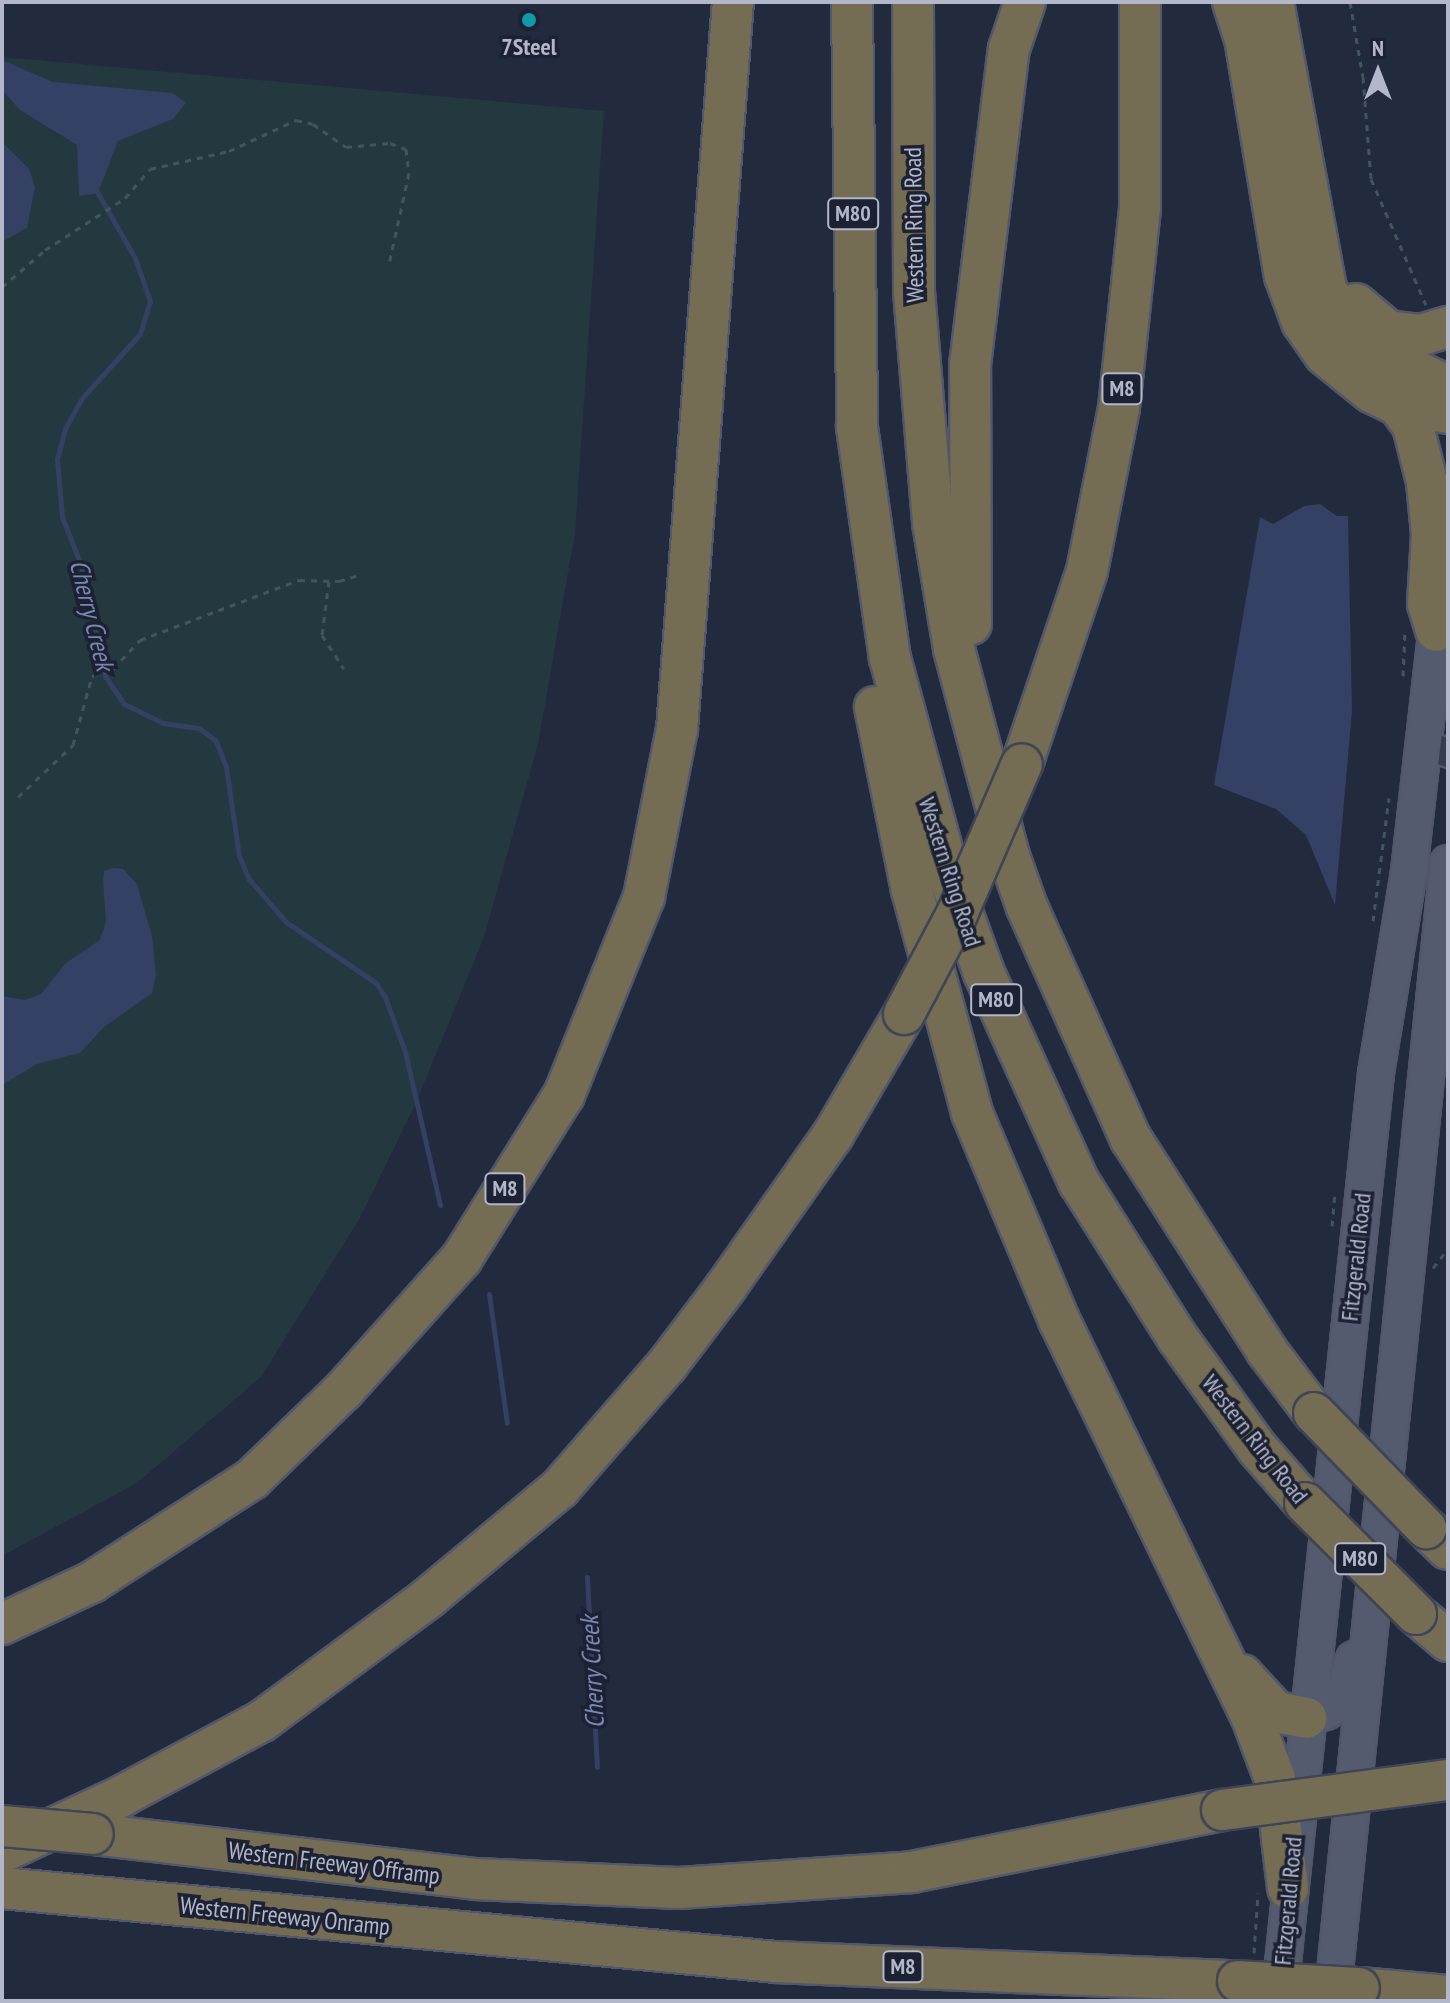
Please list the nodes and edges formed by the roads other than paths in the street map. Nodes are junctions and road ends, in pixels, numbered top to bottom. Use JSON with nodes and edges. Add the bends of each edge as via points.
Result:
{"nodes":[{"id":1,"x":733,"y":2,"type":"edge"},
{"id":2,"x":852,"y":2,"type":"edge"},
{"id":3,"x":913,"y":2,"type":"edge"},
{"id":4,"x":1025,"y":2,"type":"edge"},
{"id":5,"x":1140,"y":2,"type":"edge"},
{"id":6,"x":1233,"y":2,"type":"edge"},
{"id":7,"x":1273,"y":2,"type":"edge"},
{"id":8,"x":1304,"y":170,"type":"junction"},
{"id":9,"x":1438,"y":319,"type":"edge"},
{"id":10,"x":1448,"y":386,"type":"edge"},
{"id":11,"x":1398,"y":405,"type":"junction"},
{"id":12,"x":1448,"y":413,"type":"edge"},
{"id":13,"x":857,"y":427,"type":"junction"},
{"id":14,"x":1448,"y":514,"type":"edge"},
{"id":15,"x":1436,"y":631,"type":"junction"},
{"id":16,"x":1440,"y":747,"type":"edge"},
{"id":17,"x":1007,"y":771,"type":"junction"},
{"id":18,"x":1448,"y":863,"type":"edge"},
{"id":19,"x":1443,"y":961,"type":"edge"},
{"id":20,"x":1437,"y":1538,"type":"edge"},
{"id":21,"x":2,"y":1624,"type":"edge"},
{"id":22,"x":1215,"y":1635,"type":"junction"},
{"id":23,"x":1448,"y":1641,"type":"edge"},
{"id":24,"x":1306,"y":1718,"type":"junction"},
{"id":25,"x":1448,"y":1780,"type":"edge"},
{"id":26,"x":2,"y":1826,"type":"edge"},
{"id":27,"x":2,"y":1852,"type":"edge"},
{"id":28,"x":2,"y":1888,"type":"edge"},
{"id":29,"x":1288,"y":1888,"type":"junction"},
{"id":30,"x":1345,"y":1994,"type":"edge"},
{"id":31,"x":1448,"y":1996,"type":"edge"},
{"id":32,"x":1281,"y":1998,"type":"edge"}],
"edges":[{"from":1,"to":21,"type":"highway","number":"M8","via":[[677,729],[644,897],[564,1095],[462,1258],[344,1390],[252,1479],[92,1582]]},
{"from":2,"to":13,"type":"highway","name":"Western Ring Road","number":"M80"},
{"from":3,"to":17,"type":"highway","name":"Western Ring Road","number":"M80","via":[[914,291],[933,523],[954,649]]},
{"from":4,"to":17,"type":"highway","via":[[1009,49],[970,365],[971,622]]},
{"from":5,"to":17,"type":"highway","number":"M8","via":[[1140,208],[1119,408],[1087,571]]},
{"from":6,"to":11,"type":"highway","via":[[1245,38],[1285,276],[1302,322],[1339,368]]},
{"from":7,"to":8,"type":"highway"},
{"from":8,"to":9,"type":"highway","via":[[1340,273],[1358,307],[1388,331],[1403,334]]},
{"from":8,"to":10,"type":"highway","via":[[1319,265],[1337,310],[1383,356]]},
{"from":11,"to":12,"type":"highway"},
{"from":11,"to":15,"type":"highway","via":[[1413,426],[1427,482],[1432,534],[1428,604]]},
{"from":13,"to":22,"type":"highway","via":[[856,534],[867,664],[912,890],[972,1113],[1059,1320]]},
{"from":13,"to":23,"type":"highway","name":"Western Ring Road","number":"M80","bridge":true,"via":[[875,572],[909,742],[984,973],[1079,1182],[1177,1337],[1257,1448],[1305,1503]]},
{"from":14,"to":15,"type":"main road","name":"Fitzgerald Road"},
{"from":15,"to":16,"type":"main road","name":"Fitzgerald Road"},
{"from":16,"to":24,"type":"main road","name":"Fitzgerald Road","via":[[1376,1073]]},
{"from":17,"to":20,"type":"highway","name":"Western Ring Road","number":"M80","bridge":true,"via":[[1027,907],[1131,1139],[1267,1351],[1314,1413]]},
{"from":17,"to":27,"type":"highway","number":"M8","bridge":true,"via":[[957,914],[833,1135],[726,1287],[560,1488],[428,1598],[262,1721]]},
{"from":18,"to":19,"type":"main road"},
{"from":19,"to":24,"type":"main road","via":[[1411,1119],[1352,1672],[1334,1706]]},
{"from":19,"to":30,"type":"main road"},
{"from":22,"to":24,"type":"highway","via":[[1266,1704],[1288,1717]]},
{"from":22,"to":29,"type":"highway","via":[[1275,1779]]},
{"from":24,"to":29,"type":"main road","name":"Fitzgerald Road"},
{"from":25,"to":26,"type":"highway","name":"Western Freeway Offramp","bridge":true,"via":[[1222,1810],[912,1872],[679,1888],[576,1887]]},
{"from":28,"to":30,"type":"highway","name":"Western Freeway Onramp","number":"M8","bridge":true,"via":[[776,1962],[1238,1981]]},
{"from":29,"to":32,"type":"main road","name":"Fitzgerald Road"},
{"from":30,"to":31,"type":"highway","number":"M8"}]}
